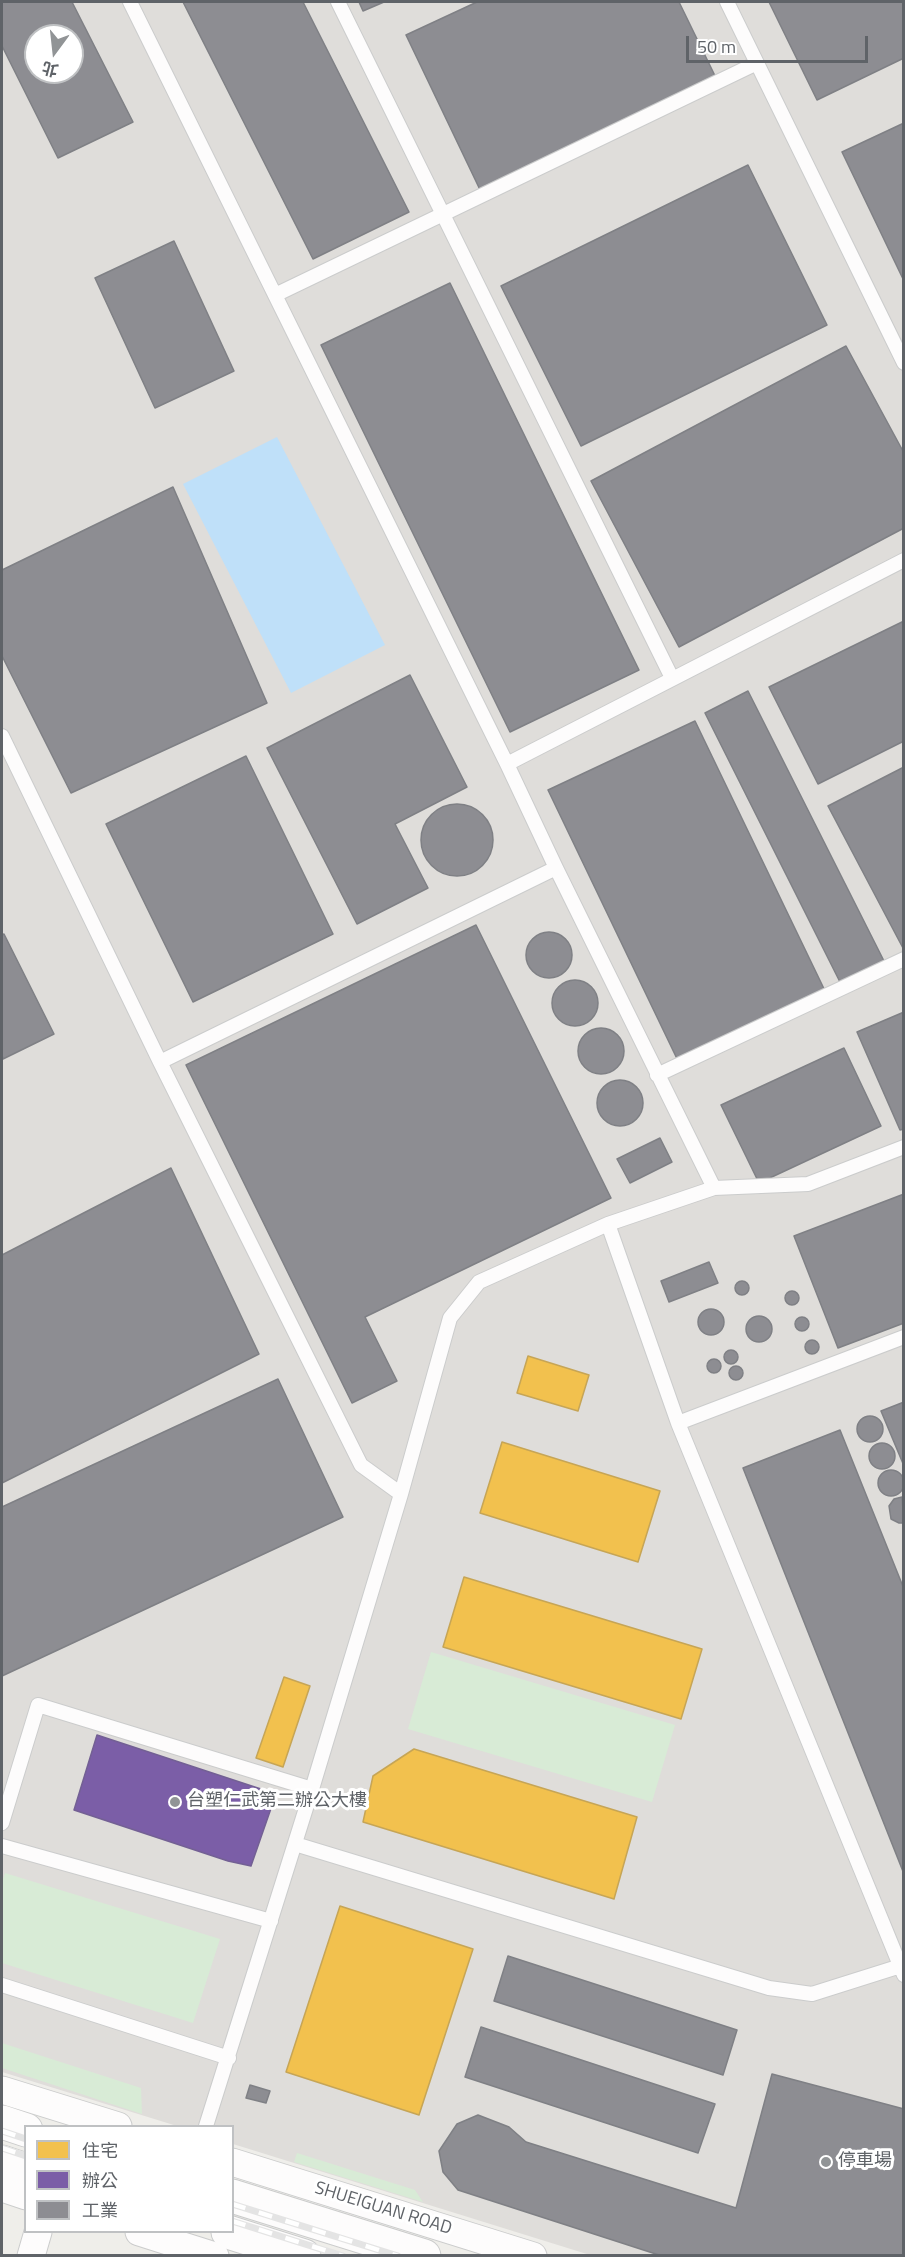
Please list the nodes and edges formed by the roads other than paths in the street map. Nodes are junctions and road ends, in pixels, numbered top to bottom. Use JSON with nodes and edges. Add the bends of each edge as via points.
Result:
{"nodes":[{"id":1,"x":130,"y":2,"type":"edge"},
{"id":2,"x":338,"y":2,"type":"edge"},
{"id":3,"x":727,"y":2,"type":"edge"},
{"id":4,"x":757,"y":63,"type":"junction"},
{"id":5,"x":443,"y":214,"type":"junction"},
{"id":6,"x":275,"y":295,"type":"junction"},
{"id":7,"x":903,"y":363,"type":"edge"},
{"id":8,"x":903,"y":560,"type":"edge"},
{"id":9,"x":672,"y":678,"type":"junction"},
{"id":10,"x":2,"y":736,"type":"edge"},
{"id":11,"x":507,"y":764,"type":"junction"},
{"id":12,"x":556,"y":868,"type":"junction"},
{"id":13,"x":903,"y":959,"type":"edge"},
{"id":14,"x":160,"y":1062,"type":"junction"},
{"id":15,"x":657,"y":1075,"type":"junction"},
{"id":16,"x":903,"y":1147,"type":"edge"},
{"id":17,"x":714,"y":1188,"type":"junction"},
{"id":18,"x":608,"y":1224,"type":"junction"},
{"id":19,"x":903,"y":1337,"type":"edge"},
{"id":20,"x":678,"y":1423,"type":"junction"},
{"id":21,"x":401,"y":1494,"type":"junction"},
{"id":22,"x":312,"y":1789,"type":"junction"},
{"id":23,"x":2,"y":1823,"type":"edge"},
{"id":24,"x":295,"y":1844,"type":"junction"},
{"id":25,"x":2,"y":1846,"type":"edge"},
{"id":26,"x":271,"y":1922,"type":"junction"},
{"id":27,"x":902,"y":1969,"type":"edge"},
{"id":28,"x":2,"y":1985,"type":"edge"},
{"id":29,"x":229,"y":2058,"type":"junction"},
{"id":30,"x":2,"y":2090,"type":"edge"},
{"id":31,"x":2,"y":2122,"type":"edge"},
{"id":32,"x":112,"y":2125,"type":"edge"},
{"id":33,"x":207,"y":2125,"type":"edge"},
{"id":34,"x":24,"y":2129,"type":"edge"},
{"id":35,"x":2,"y":2162,"type":"edge"},
{"id":36,"x":234,"y":2165,"type":"edge"},
{"id":37,"x":24,"y":2169,"type":"edge"},
{"id":38,"x":2,"y":2188,"type":"edge"},
{"id":39,"x":24,"y":2195,"type":"edge"},
{"id":40,"x":234,"y":2197,"type":"edge"},
{"id":41,"x":38,"y":2233,"type":"edge"},
{"id":42,"x":145,"y":2233,"type":"edge"},
{"id":43,"x":213,"y":2245,"type":"edge"},
{"id":44,"x":31,"y":2256,"type":"edge"},
{"id":45,"x":304,"y":2256,"type":"edge"},
{"id":46,"x":424,"y":2256,"type":"edge"},
{"id":47,"x":533,"y":2256,"type":"edge"}],
"edges":[{"from":1,"to":6,"type":"lane"},
{"from":2,"to":5,"type":"lane"},
{"from":3,"to":4,"type":"lane"},
{"from":4,"to":5,"type":"lane"},
{"from":4,"to":7,"type":"lane"},
{"from":5,"to":6,"type":"lane"},
{"from":5,"to":9,"type":"lane"},
{"from":6,"to":11,"type":"lane"},
{"from":8,"to":9,"type":"lane"},
{"from":9,"to":11,"type":"lane"},
{"from":10,"to":14,"type":"lane"},
{"from":11,"to":12,"type":"lane"},
{"from":12,"to":14,"type":"lane"},
{"from":12,"to":15,"type":"lane"},
{"from":13,"to":15,"type":"lane"},
{"from":14,"to":21,"type":"lane","via":[[361,1465]]},
{"from":15,"to":17,"type":"lane"},
{"from":16,"to":17,"type":"lane","via":[[808,1184]]},
{"from":17,"to":18,"type":"lane"},
{"from":18,"to":20,"type":"lane"},
{"from":18,"to":21,"type":"lane","via":[[479,1282],[450,1318]]},
{"from":19,"to":20,"type":"lane"},
{"from":20,"to":27,"type":"lane"},
{"from":21,"to":22,"type":"lane"},
{"from":22,"to":23,"type":"lane","via":[[38,1705]]},
{"from":22,"to":24,"type":"lane"},
{"from":24,"to":26,"type":"lane"},
{"from":24,"to":27,"type":"lane","via":[[769,1988],[812,1994]]},
{"from":25,"to":26,"type":"lane"},
{"from":26,"to":29,"type":"lane"},
{"from":28,"to":29,"type":"lane"},
{"from":29,"to":33,"type":"lane"},
{"from":30,"to":32,"type":"street"},
{"from":31,"to":34,"type":"street"},
{"from":35,"to":37,"type":"street"},
{"from":36,"to":47,"type":"street","name":"SHUEIGUAN ROAD"},
{"from":38,"to":39,"type":"street"},
{"from":40,"to":46,"type":"street","name":"SHUEIGUAN ROAD"},
{"from":41,"to":44,"type":"street"},
{"from":42,"to":43,"type":"street"},
{"from":43,"to":45,"type":"street"}]}
